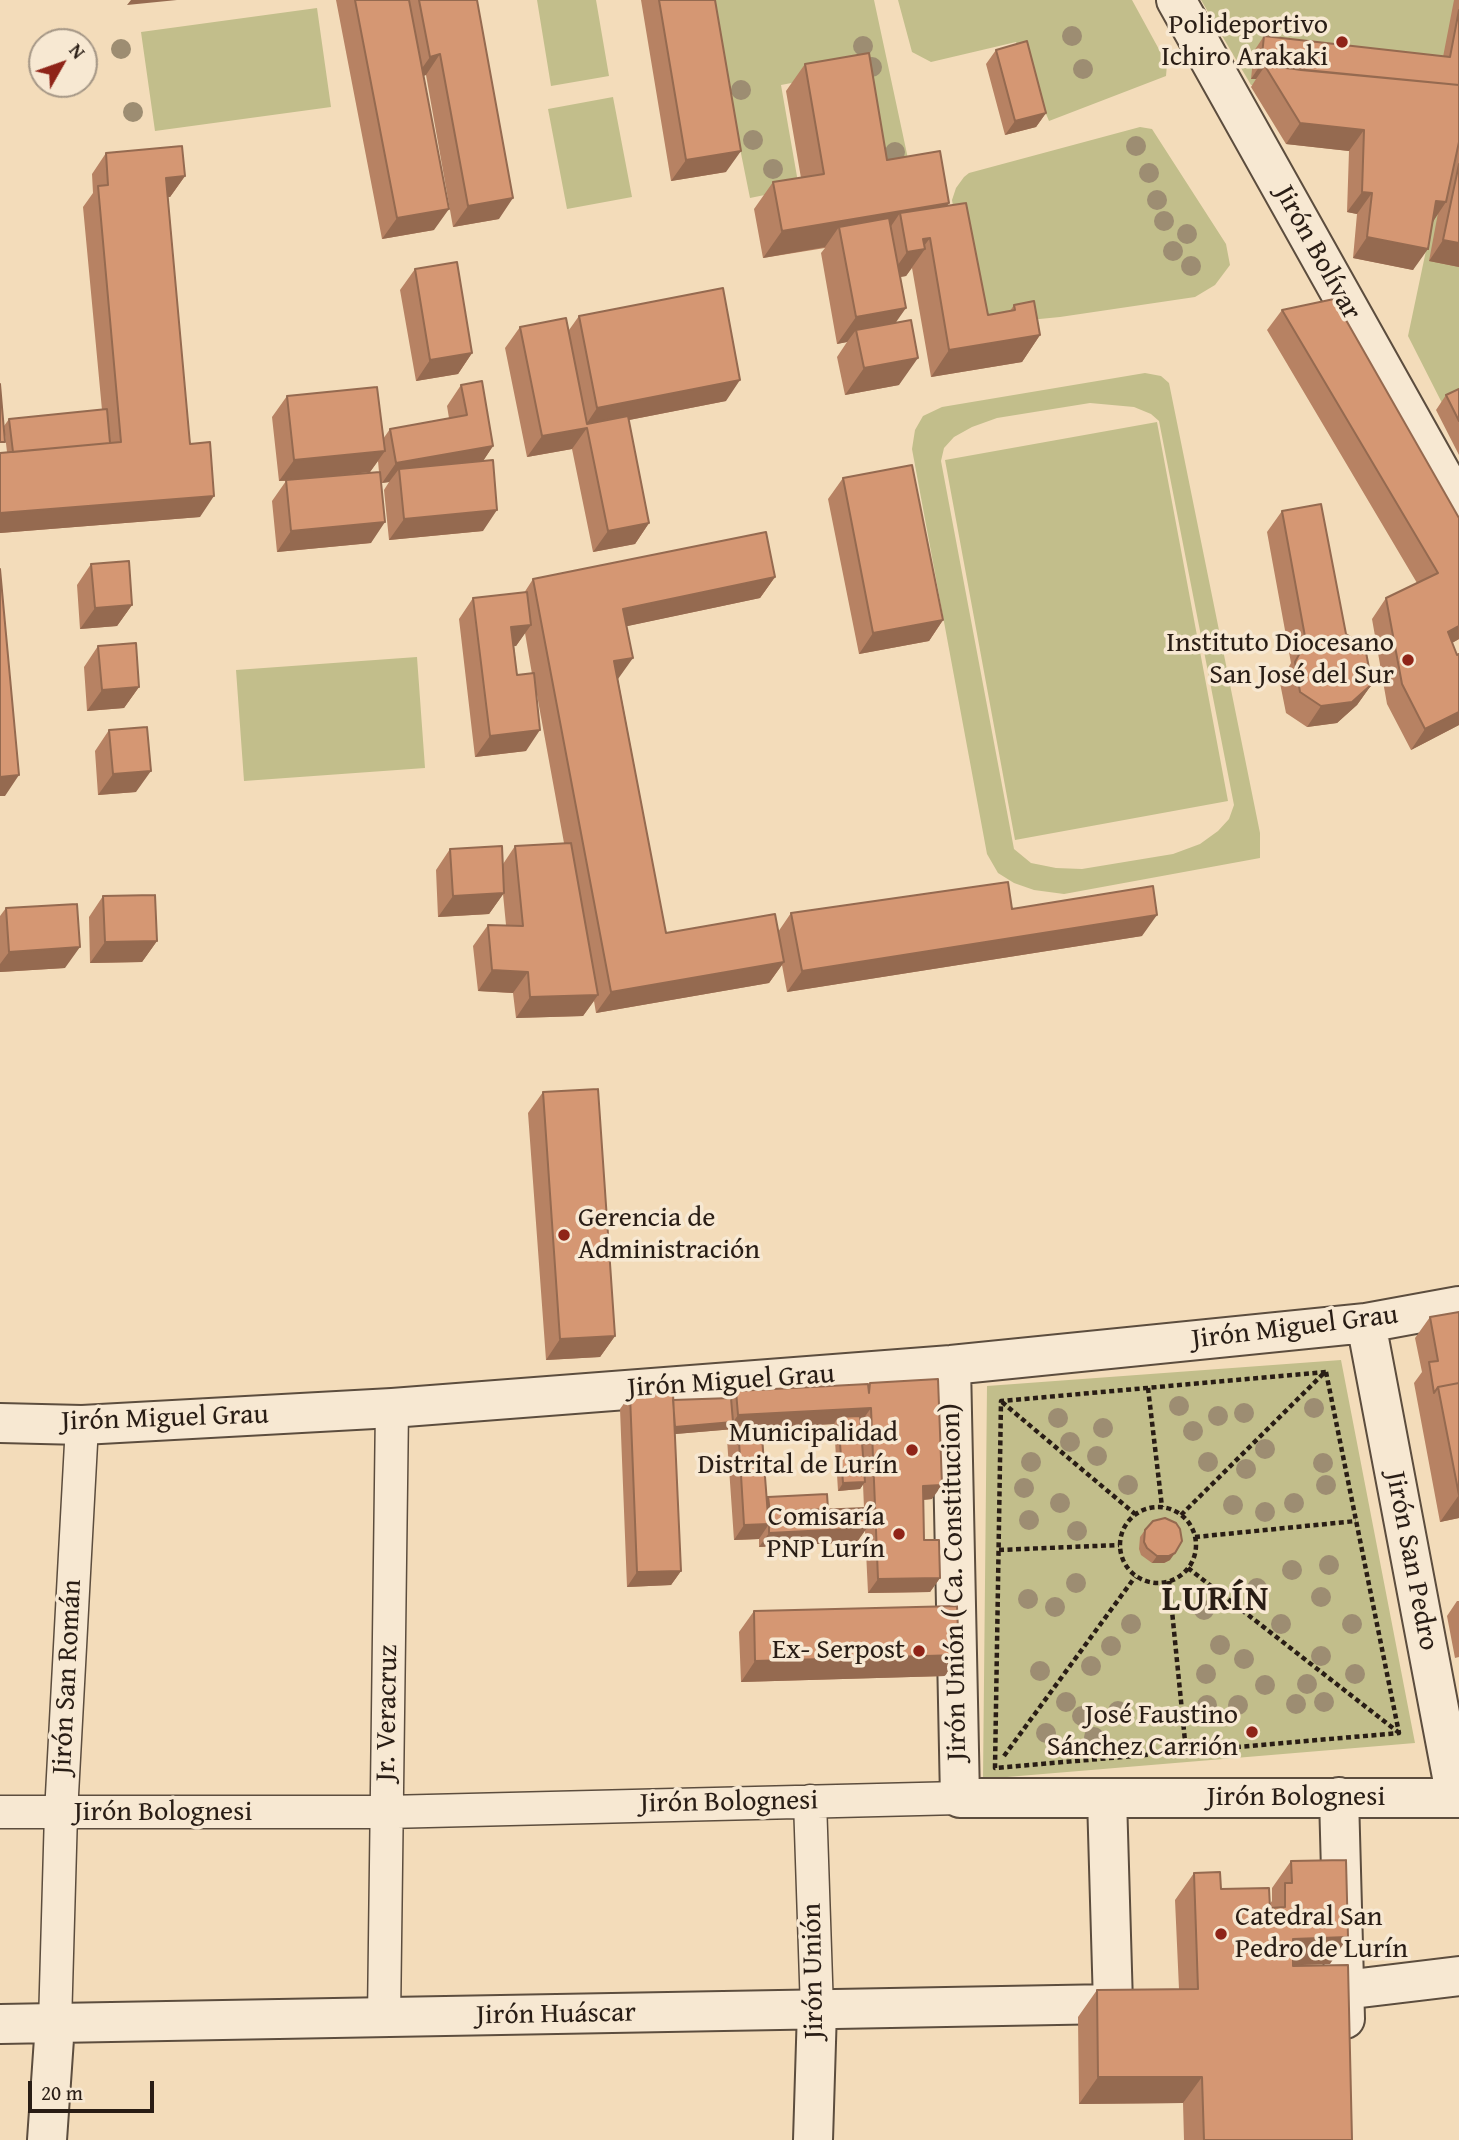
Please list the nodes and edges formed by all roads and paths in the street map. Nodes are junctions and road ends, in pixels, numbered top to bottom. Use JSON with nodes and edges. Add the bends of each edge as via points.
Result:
{"nodes":[{"id":1,"x":1176,"y":0,"type":"edge"},
{"id":2,"x":1459,"y":505,"type":"edge"},
{"id":3,"x":1459,"y":1306,"type":"edge"},
{"id":4,"x":1366,"y":1323,"type":"junction"},
{"id":5,"x":951,"y":1365,"type":"junction"},
{"id":6,"x":1326,"y":1372,"type":"junction"},
{"id":7,"x":1148,"y":1388,"type":"junction"},
{"id":8,"x":1001,"y":1401,"type":"junction"},
{"id":9,"x":392,"y":1408,"type":"junction"},
{"id":10,"x":0,"y":1423,"type":"edge"},
{"id":11,"x":82,"y":1425,"type":"junction"},
{"id":12,"x":1162,"y":1507,"type":"junction"},
{"id":13,"x":1135,"y":1514,"type":"junction"},
{"id":14,"x":1181,"y":1515,"type":"junction"},
{"id":15,"x":1356,"y":1521,"type":"junction"},
{"id":16,"x":1195,"y":1537,"type":"junction"},
{"id":17,"x":1119,"y":1545,"type":"junction"},
{"id":18,"x":999,"y":1550,"type":"junction"},
{"id":19,"x":1188,"y":1568,"type":"junction"},
{"id":20,"x":1136,"y":1576,"type":"junction"},
{"id":21,"x":1170,"y":1581,"type":"junction"},
{"id":22,"x":1399,"y":1733,"type":"junction"},
{"id":23,"x":1186,"y":1751,"type":"junction"},
{"id":24,"x":995,"y":1768,"type":"junction"},
{"id":25,"x":1339,"y":1797,"type":"junction"},
{"id":26,"x":960,"y":1798,"type":"junction"},
{"id":27,"x":1107,"y":1798,"type":"junction"},
{"id":28,"x":1457,"y":1798,"type":"edge"},
{"id":29,"x":810,"y":1801,"type":"junction"},
{"id":30,"x":0,"y":1812,"type":"edge"},
{"id":31,"x":387,"y":1812,"type":"junction"},
{"id":32,"x":61,"y":1813,"type":"junction"},
{"id":33,"x":1459,"y":1976,"type":"edge"},
{"id":34,"x":1344,"y":1990,"type":"junction"},
{"id":35,"x":817,"y":2010,"type":"junction"},
{"id":36,"x":384,"y":2018,"type":"junction"},
{"id":37,"x":0,"y":2024,"type":"edge"},
{"id":38,"x":55,"y":2024,"type":"junction"},
{"id":39,"x":1346,"y":2058,"type":"edge"},
{"id":40,"x":47,"y":2140,"type":"edge"},
{"id":41,"x":813,"y":2140,"type":"edge"}],
"edges":[{"from":1,"to":2,"type":"street","name":"Jirón Bolívar"},
{"from":3,"to":4,"type":"street","name":"Jirón Miguel Grau"},
{"from":4,"to":5,"type":"street","name":"Jirón Miguel Grau"},
{"from":4,"to":28,"type":"street","name":"Jirón San Pedro"},
{"from":5,"to":9,"type":"street","name":"Jirón Miguel Grau"},
{"from":5,"to":26,"type":"street","name":"Jirón Unión ( Ca. Constitucion)"},
{"from":6,"to":7,"type":"path"},
{"from":6,"to":14,"type":"path"},
{"from":6,"to":15,"type":"path"},
{"from":7,"to":8,"type":"path"},
{"from":7,"to":12,"type":"path"},
{"from":8,"to":13,"type":"path"},
{"from":8,"to":18,"type":"path"},
{"from":9,"to":11,"type":"street","name":"Jirón Miguel Grau"},
{"from":9,"to":31,"type":"street","name":"Jr. Veracruz"},
{"from":10,"to":11,"type":"street","name":"Jirón Miguel Grau"},
{"from":11,"to":32,"type":"street","name":"Jirón San Román"},
{"from":12,"to":13,"type":"path"},
{"from":12,"to":14,"type":"path"},
{"from":13,"to":17,"type":"path","via":[[1126,1523]]},
{"from":14,"to":16,"type":"path"},
{"from":15,"to":16,"type":"path"},
{"from":15,"to":22,"type":"path"},
{"from":16,"to":19,"type":"path"},
{"from":17,"to":18,"type":"path"},
{"from":17,"to":20,"type":"path","via":[[1121,1557]]},
{"from":18,"to":24,"type":"path"},
{"from":19,"to":21,"type":"path"},
{"from":19,"to":22,"type":"path"},
{"from":20,"to":21,"type":"path","via":[[1158,1584]]},
{"from":20,"to":24,"type":"path"},
{"from":21,"to":23,"type":"path"},
{"from":22,"to":23,"type":"path"},
{"from":23,"to":24,"type":"path"},
{"from":25,"to":27,"type":"street","name":"Jirón Bolognesi"},
{"from":25,"to":28,"type":"street","name":"Jirón Bolognesi"},
{"from":25,"to":34,"type":"street"},
{"from":26,"to":27,"type":"street","name":"Jirón Bolognesi"},
{"from":26,"to":29,"type":"street","name":"Jirón Bolognesi"},
{"from":27,"to":35,"type":"street","name":"Jirón Huáscar","via":[[1113,2004]]},
{"from":29,"to":31,"type":"street","name":"Jirón Bolognesi"},
{"from":29,"to":35,"type":"street","name":"Jirón Unión"},
{"from":30,"to":32,"type":"street","name":"Jirón Bolognesi"},
{"from":31,"to":32,"type":"street","name":"Jirón Bolognesi"},
{"from":31,"to":36,"type":"street","name":"Jr. Veracruz"},
{"from":32,"to":38,"type":"street","name":"Jirón San Román"},
{"from":33,"to":34,"type":"street"},
{"from":34,"to":39,"type":"street"},
{"from":35,"to":36,"type":"street","name":"Jirón Huáscar"},
{"from":35,"to":41,"type":"street","name":"Jirón Unión"},
{"from":36,"to":38,"type":"street","name":"Jirón Huáscar"},
{"from":37,"to":38,"type":"street","name":"Jirón Huáscar"},
{"from":38,"to":40,"type":"street","name":"Jirón San Román"}]}
